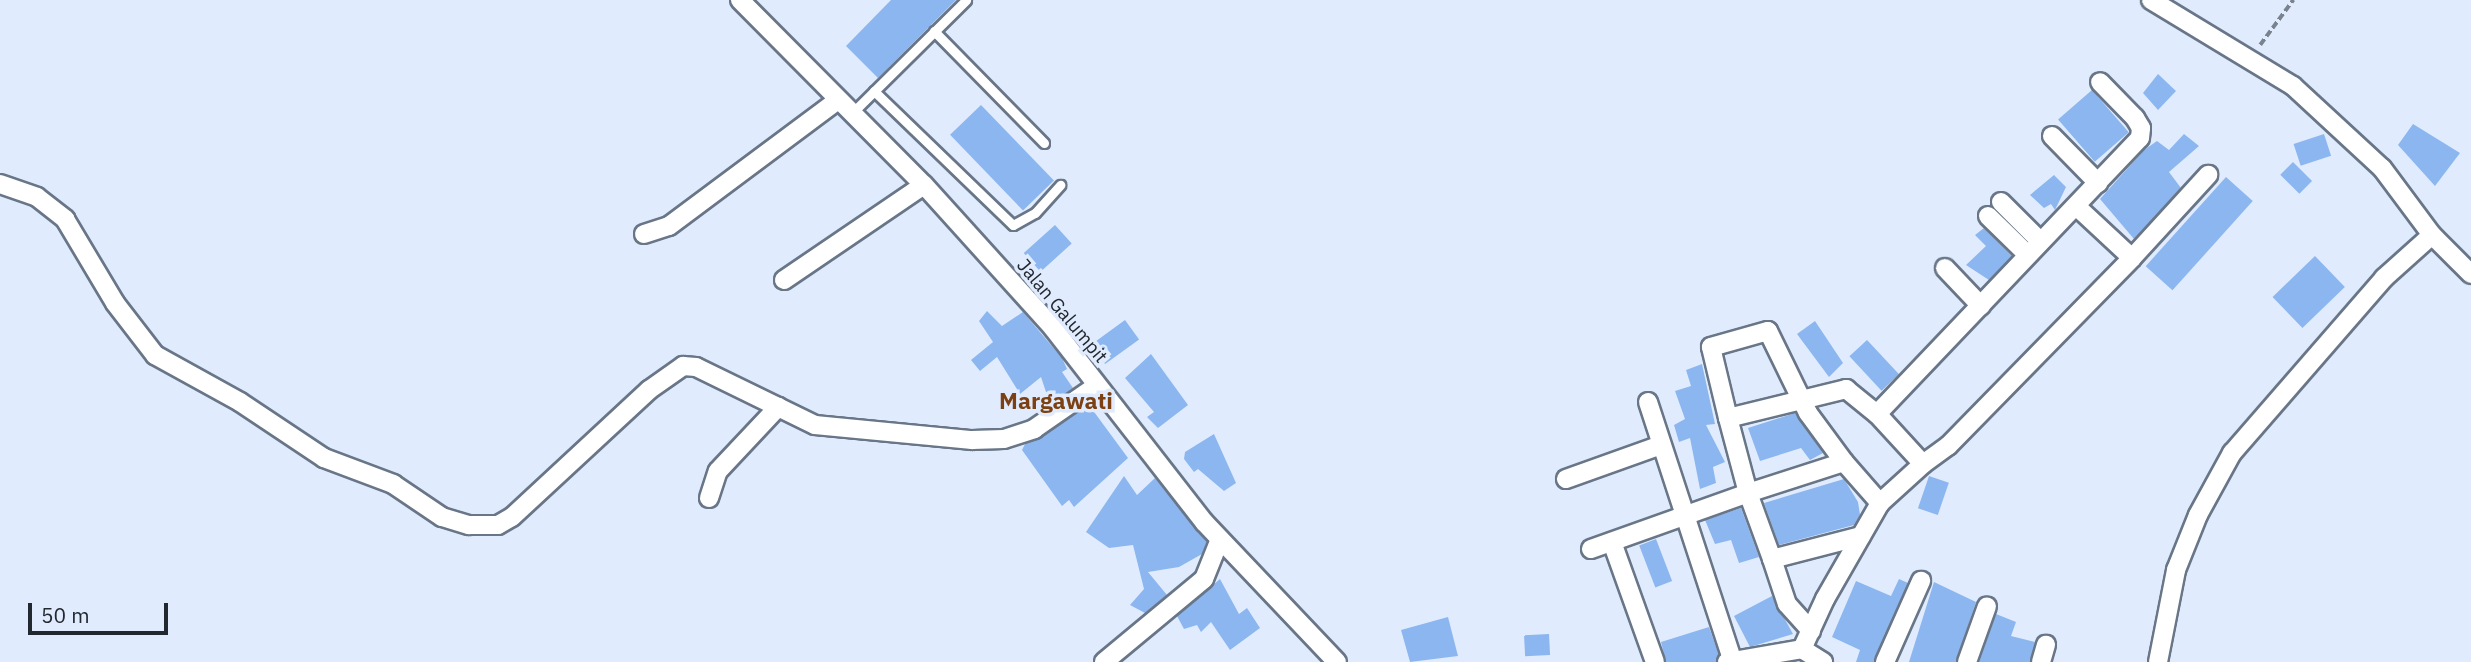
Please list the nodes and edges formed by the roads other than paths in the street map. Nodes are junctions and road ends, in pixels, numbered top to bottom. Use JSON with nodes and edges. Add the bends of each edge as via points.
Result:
{"nodes":[{"id":1,"x":740,"y":0,"type":"edge"},
{"id":2,"x":966,"y":0,"type":"edge"},
{"id":3,"x":2151,"y":0,"type":"edge"},
{"id":4,"x":934,"y":31,"type":"junction"},
{"id":5,"x":2100,"y":82,"type":"dead end"},
{"id":6,"x":874,"y":91,"type":"junction"},
{"id":7,"x":838,"y":100,"type":"junction"},
{"id":8,"x":851,"y":114,"type":"junction"},
{"id":9,"x":2052,"y":136,"type":"dead end"},
{"id":10,"x":1044,"y":143,"type":"dead end"},
{"id":11,"x":2208,"y":175,"type":"dead end"},
{"id":12,"x":2098,"y":183,"type":"junction"},
{"id":13,"x":0,"y":184,"type":"edge"},
{"id":14,"x":924,"y":185,"type":"junction"},
{"id":15,"x":1060,"y":185,"type":"dead end"},
{"id":16,"x":2001,"y":202,"type":"dead end"},
{"id":17,"x":2076,"y":206,"type":"junction"},
{"id":18,"x":1988,"y":216,"type":"dead end"},
{"id":19,"x":644,"y":234,"type":"dead end"},
{"id":20,"x":2432,"y":235,"type":"junction"},
{"id":21,"x":2040,"y":241,"type":"junction"},
{"id":22,"x":2027,"y":254,"type":"junction"},
{"id":23,"x":2132,"y":258,"type":"junction"},
{"id":24,"x":1945,"y":268,"type":"dead end"},
{"id":25,"x":2471,"y":274,"type":"edge"},
{"id":26,"x":784,"y":280,"type":"dead end"},
{"id":27,"x":1981,"y":306,"type":"junction"},
{"id":28,"x":1096,"y":386,"type":"junction"},
{"id":29,"x":1802,"y":397,"type":"junction"},
{"id":30,"x":1648,"y":402,"type":"dead end"},
{"id":31,"x":778,"y":407,"type":"junction"},
{"id":32,"x":1877,"y":414,"type":"junction"},
{"id":33,"x":1728,"y":418,"type":"junction"},
{"id":34,"x":1661,"y":445,"type":"junction"},
{"id":35,"x":1844,"y":462,"type":"junction"},
{"id":36,"x":1923,"y":464,"type":"junction"},
{"id":37,"x":1566,"y":478,"type":"dead end"},
{"id":38,"x":1748,"y":493,"type":"junction"},
{"id":39,"x":709,"y":498,"type":"dead end"},
{"id":40,"x":1880,"y":503,"type":"junction"},
{"id":41,"x":1685,"y":513,"type":"junction"},
{"id":42,"x":1861,"y":536,"type":"junction"},
{"id":43,"x":1220,"y":539,"type":"junction"},
{"id":44,"x":1612,"y":541,"type":"junction"},
{"id":45,"x":1591,"y":549,"type":"dead end"},
{"id":46,"x":1772,"y":559,"type":"junction"},
{"id":47,"x":1921,"y":581,"type":"dead end"},
{"id":48,"x":1987,"y":606,"type":"dead end"},
{"id":49,"x":1811,"y":631,"type":"junction"},
{"id":50,"x":1802,"y":649,"type":"junction"},
{"id":51,"x":1730,"y":661,"type":"edge"},
{"id":52,"x":1104,"y":662,"type":"edge"},
{"id":53,"x":1337,"y":662,"type":"edge"},
{"id":54,"x":1655,"y":662,"type":"edge"},
{"id":55,"x":1823,"y":662,"type":"edge"},
{"id":56,"x":1885,"y":662,"type":"edge"},
{"id":57,"x":1967,"y":662,"type":"edge"},
{"id":58,"x":2158,"y":662,"type":"edge"}],
"edges":[{"from":1,"to":7,"type":"street","name":"Jalan Galumpit"},
{"from":2,"to":4,"type":"lane"},
{"from":3,"to":20,"type":"street","via":[[2292,86],[2382,168]]},
{"from":4,"to":6,"type":"lane"},
{"from":4,"to":10,"type":"lane"},
{"from":5,"to":12,"type":"street","via":[[2135,118],[2142,132]]},
{"from":6,"to":8,"type":"lane"},
{"from":6,"to":15,"type":"lane","via":[[1013,225],[1035,213]]},
{"from":7,"to":8,"type":"street","name":"Jalan Galumpit"},
{"from":7,"to":19,"type":"street","via":[[669,226]]},
{"from":8,"to":14,"type":"street","name":"Jalan Galumpit"},
{"from":9,"to":12,"type":"street"},
{"from":11,"to":23,"type":"street"},
{"from":12,"to":17,"type":"street"},
{"from":13,"to":31,"type":"street","via":[[37,197],[65,219],[115,303],[155,355],[240,402],[324,458],[393,484],[453,522],[482,527],[512,517],[649,390],[683,366],[696,367]]},
{"from":14,"to":26,"type":"street"},
{"from":14,"to":28,"type":"street","name":"Jalan Galumpit","via":[[1053,328]]},
{"from":16,"to":21,"type":"street"},
{"from":17,"to":21,"type":"street"},
{"from":17,"to":23,"type":"street"},
{"from":18,"to":22,"type":"street"},
{"from":20,"to":25,"type":"street"},
{"from":20,"to":58,"type":"street","via":[[2384,278],[2232,453],[2176,570]]},
{"from":21,"to":22,"type":"street"},
{"from":22,"to":27,"type":"street"},
{"from":23,"to":36,"type":"street","via":[[1948,446]]},
{"from":24,"to":27,"type":"street"},
{"from":27,"to":32,"type":"street"},
{"from":28,"to":31,"type":"street","via":[[1034,429],[1004,439],[815,425]]},
{"from":28,"to":43,"type":"street","name":"Jalan Galumpit"},
{"from":29,"to":32,"type":"street","via":[[1846,389]]},
{"from":29,"to":33,"type":"street"},
{"from":29,"to":33,"type":"street","via":[[1771,334],[1749,333],[1718,342],[1710,350]]},
{"from":29,"to":35,"type":"street"},
{"from":30,"to":34,"type":"street"},
{"from":31,"to":39,"type":"street","via":[[718,471]]},
{"from":32,"to":36,"type":"street"},
{"from":33,"to":38,"type":"street"},
{"from":34,"to":37,"type":"street"},
{"from":34,"to":41,"type":"street"},
{"from":35,"to":38,"type":"street"},
{"from":35,"to":40,"type":"street"},
{"from":36,"to":40,"type":"street"},
{"from":38,"to":41,"type":"street"},
{"from":38,"to":46,"type":"street"},
{"from":40,"to":42,"type":"street"},
{"from":41,"to":44,"type":"street"},
{"from":41,"to":51,"type":"street"},
{"from":42,"to":46,"type":"street"},
{"from":42,"to":49,"type":"street"},
{"from":43,"to":52,"type":"street","via":[[1204,579]]},
{"from":43,"to":53,"type":"street","name":"Jalan Galumpit"},
{"from":44,"to":45,"type":"street"},
{"from":44,"to":54,"type":"street"},
{"from":46,"to":49,"type":"street","via":[[1787,604]]},
{"from":47,"to":56,"type":"street"},
{"from":48,"to":57,"type":"street"},
{"from":49,"to":50,"type":"street"},
{"from":50,"to":51,"type":"street"},
{"from":50,"to":55,"type":"street"}]}
